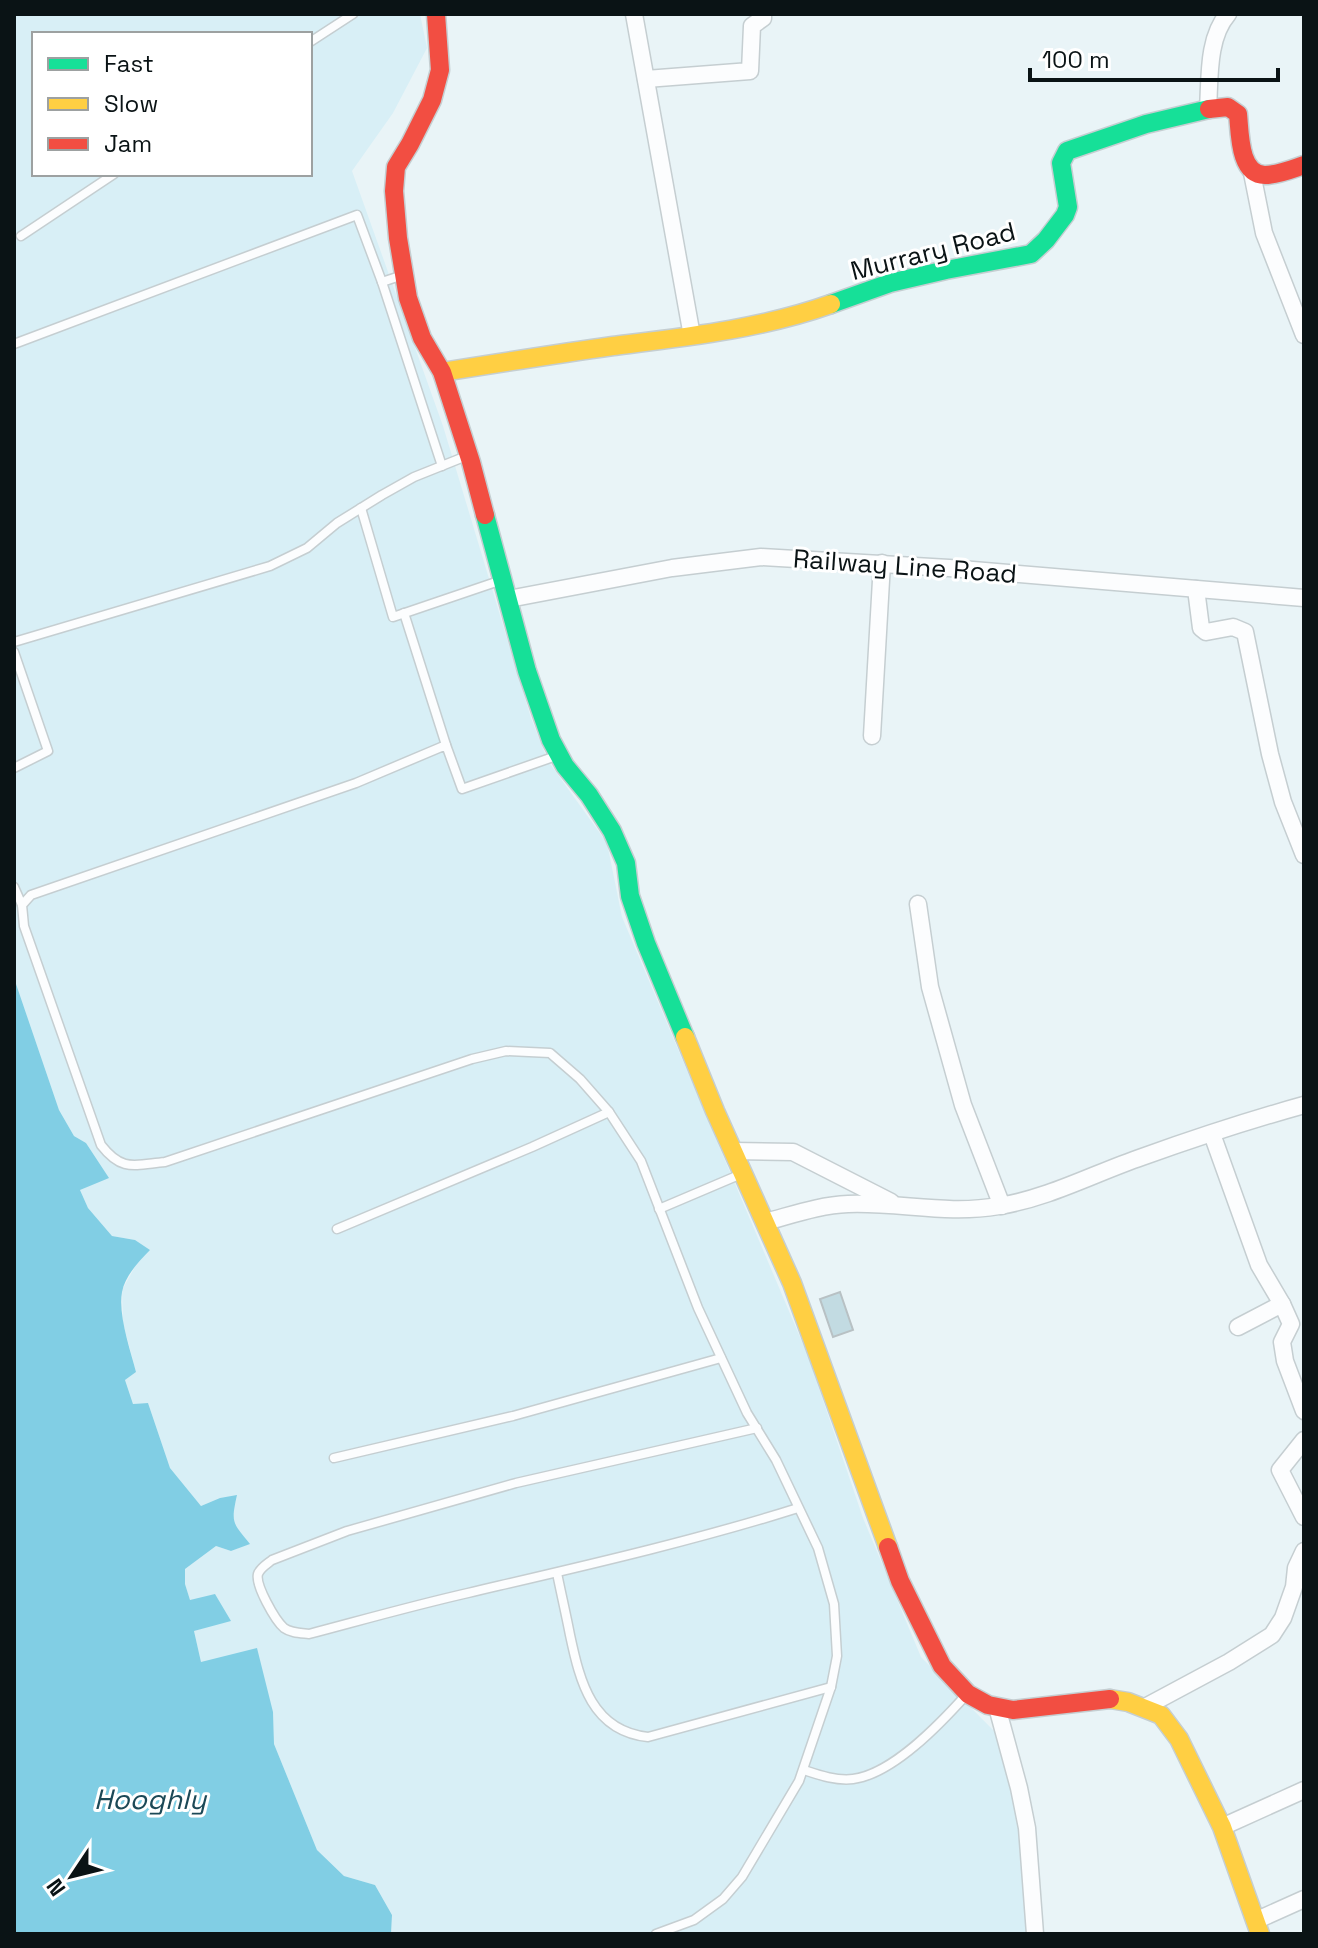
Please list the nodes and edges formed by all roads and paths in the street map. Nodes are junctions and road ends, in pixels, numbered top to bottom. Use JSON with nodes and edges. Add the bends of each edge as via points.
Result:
{"nodes":[{"id":1,"x":353,"y":14,"type":"edge"},
{"id":2,"x":436,"y":14,"type":"edge"},
{"id":3,"x":634,"y":14,"type":"edge"},
{"id":4,"x":763,"y":14,"type":"edge"},
{"id":5,"x":1228,"y":14,"type":"edge"},
{"id":6,"x":312,"y":41,"type":"edge"},
{"id":7,"x":646,"y":79,"type":"junction"},
{"id":8,"x":1208,"y":109,"type":"junction"},
{"id":9,"x":1304,"y":165,"type":"edge"},
{"id":10,"x":1252,"y":173,"type":"junction"},
{"id":11,"x":111,"y":176,"type":"edge"},
{"id":12,"x":21,"y":236,"type":"dead end"},
{"id":13,"x":404,"y":275,"type":"junction"},
{"id":14,"x":382,"y":282,"type":"junction"},
{"id":15,"x":1304,"y":335,"type":"edge"},
{"id":16,"x":692,"y":336,"type":"junction"},
{"id":17,"x":14,"y":344,"type":"edge"},
{"id":18,"x":442,"y":372,"type":"junction"},
{"id":19,"x":469,"y":455,"type":"junction"},
{"id":20,"x":442,"y":466,"type":"junction"},
{"id":21,"x":361,"y":508,"type":"junction"},
{"id":22,"x":882,"y":563,"type":"junction"},
{"id":23,"x":503,"y":580,"type":"junction"},
{"id":24,"x":1196,"y":589,"type":"junction"},
{"id":25,"x":1304,"y":598,"type":"edge"},
{"id":26,"x":509,"y":599,"type":"junction"},
{"id":27,"x":404,"y":613,"type":"junction"},
{"id":28,"x":14,"y":642,"type":"edge"},
{"id":29,"x":14,"y":652,"type":"edge"},
{"id":30,"x":872,"y":736,"type":"dead end"},
{"id":31,"x":446,"y":745,"type":"junction"},
{"id":32,"x":559,"y":755,"type":"junction"},
{"id":33,"x":14,"y":768,"type":"edge"},
{"id":34,"x":1304,"y":855,"type":"edge"},
{"id":35,"x":14,"y":887,"type":"edge"},
{"id":36,"x":918,"y":904,"type":"dead end"},
{"id":37,"x":22,"y":905,"type":"junction"},
{"id":38,"x":1304,"y":1105,"type":"edge"},
{"id":39,"x":609,"y":1112,"type":"junction"},
{"id":40,"x":1212,"y":1134,"type":"junction"},
{"id":41,"x":733,"y":1151,"type":"junction"},
{"id":42,"x":743,"y":1173,"type":"junction"},
{"id":43,"x":1002,"y":1206,"type":"junction"},
{"id":44,"x":901,"y":1207,"type":"junction"},
{"id":45,"x":659,"y":1209,"type":"junction"},
{"id":46,"x":765,"y":1222,"type":"junction"},
{"id":47,"x":337,"y":1229,"type":"dead end"},
{"id":48,"x":1282,"y":1304,"type":"junction"},
{"id":49,"x":1238,"y":1327,"type":"dead end"},
{"id":50,"x":721,"y":1358,"type":"junction"},
{"id":51,"x":1304,"y":1411,"type":"edge"},
{"id":52,"x":757,"y":1428,"type":"junction"},
{"id":53,"x":1304,"y":1440,"type":"edge"},
{"id":54,"x":334,"y":1458,"type":"dead end"},
{"id":55,"x":798,"y":1508,"type":"junction"},
{"id":56,"x":1304,"y":1517,"type":"edge"},
{"id":57,"x":1304,"y":1551,"type":"edge"},
{"id":58,"x":557,"y":1573,"type":"junction"},
{"id":59,"x":831,"y":1687,"type":"junction"},
{"id":60,"x":968,"y":1694,"type":"junction"},
{"id":61,"x":997,"y":1707,"type":"junction"},
{"id":62,"x":1145,"y":1707,"type":"junction"},
{"id":63,"x":804,"y":1770,"type":"junction"},
{"id":64,"x":1304,"y":1790,"type":"edge"},
{"id":65,"x":1222,"y":1827,"type":"junction"},
{"id":66,"x":1304,"y":1899,"type":"edge"},
{"id":67,"x":1258,"y":1927,"type":"edge"},
{"id":68,"x":656,"y":1934,"type":"edge"},
{"id":69,"x":1035,"y":1934,"type":"edge"}],
"edges":[{"from":1,"to":6,"type":"lane"},
{"from":2,"to":13,"type":"street","via":[[440,70],[432,100],[396,167]]},
{"from":3,"to":7,"type":"street"},
{"from":4,"to":7,"type":"street","via":[[752,26],[750,71]]},
{"from":5,"to":8,"type":"street","via":[[1211,59]]},
{"from":7,"to":16,"type":"street"},
{"from":8,"to":10,"type":"street","via":[[1228,107],[1238,114],[1241,144]]},
{"from":8,"to":16,"type":"street","name":"Murrary Road","via":[[1067,151],[1061,163],[1068,207],[1031,254],[890,283],[814,310]]},
{"from":9,"to":10,"type":"street","via":[[1279,173]]},
{"from":10,"to":15,"type":"street","via":[[1264,233]]},
{"from":11,"to":12,"type":"lane"},
{"from":13,"to":14,"type":"lane"},
{"from":13,"to":18,"type":"street","via":[[422,338]]},
{"from":14,"to":17,"type":"lane","via":[[357,215]]},
{"from":14,"to":20,"type":"lane"},
{"from":16,"to":18,"type":"street","name":"Murrary Road"},
{"from":18,"to":19,"type":"street"},
{"from":19,"to":20,"type":"lane"},
{"from":19,"to":23,"type":"street"},
{"from":20,"to":21,"type":"lane"},
{"from":21,"to":27,"type":"lane","via":[[393,617]]},
{"from":21,"to":28,"type":"lane","via":[[307,548],[270,566]]},
{"from":22,"to":24,"type":"street","name":"Railway Line Road"},
{"from":22,"to":26,"type":"street","name":"Railway Line Road","via":[[761,557]]},
{"from":22,"to":30,"type":"street"},
{"from":23,"to":26,"type":"street"},
{"from":23,"to":27,"type":"lane"},
{"from":24,"to":25,"type":"street","name":"Railway Line Road"},
{"from":24,"to":34,"type":"street","via":[[1201,628],[1245,632],[1276,778]]},
{"from":26,"to":32,"type":"street","via":[[527,671]]},
{"from":27,"to":31,"type":"lane"},
{"from":29,"to":33,"type":"lane","via":[[48,751]]},
{"from":31,"to":32,"type":"lane","via":[[462,789]]},
{"from":31,"to":37,"type":"lane","via":[[356,783],[31,895]]},
{"from":32,"to":41,"type":"street","via":[[612,831],[626,863],[630,896],[646,943]]},
{"from":35,"to":37,"type":"lane"},
{"from":36,"to":43,"type":"street","via":[[930,987],[959,1090]]},
{"from":37,"to":39,"type":"lane","via":[[24,926],[101,1145],[122,1164],[165,1162],[506,1051],[550,1053]]},
{"from":38,"to":40,"type":"street"},
{"from":39,"to":45,"type":"lane","via":[[641,1161]]},
{"from":39,"to":47,"type":"lane"},
{"from":40,"to":43,"type":"street"},
{"from":40,"to":48,"type":"street","via":[[1259,1265]]},
{"from":41,"to":42,"type":"street"},
{"from":41,"to":44,"type":"street","via":[[793,1152]]},
{"from":42,"to":45,"type":"lane"},
{"from":42,"to":46,"type":"street"},
{"from":43,"to":44,"type":"street","via":[[951,1211]]},
{"from":44,"to":46,"type":"street","via":[[833,1205]]},
{"from":45,"to":50,"type":"lane"},
{"from":46,"to":60,"type":"street","via":[[900,1581],[942,1666]]},
{"from":48,"to":49,"type":"street"},
{"from":48,"to":51,"type":"street","via":[[1291,1324],[1282,1342],[1285,1361]]},
{"from":50,"to":52,"type":"lane"},
{"from":50,"to":54,"type":"lane","via":[[513,1416]]},
{"from":52,"to":55,"type":"lane"},
{"from":52,"to":58,"type":"lane","via":[[516,1483],[347,1531],[272,1560],[258,1573],[258,1582],[281,1625],[309,1634]]},
{"from":53,"to":56,"type":"street","via":[[1280,1470]]},
{"from":55,"to":58,"type":"lane"},
{"from":55,"to":59,"type":"lane","via":[[818,1548],[834,1604],[837,1656]]},
{"from":57,"to":62,"type":"street","via":[[1283,1618],[1272,1635]]},
{"from":58,"to":59,"type":"lane","via":[[578,1674],[602,1716],[632,1735],[648,1737]]},
{"from":59,"to":63,"type":"lane"},
{"from":60,"to":61,"type":"street"},
{"from":60,"to":63,"type":"lane","via":[[918,1744],[885,1766],[853,1779]]},
{"from":61,"to":62,"type":"street","via":[[1013,1710],[1109,1699]]},
{"from":61,"to":69,"type":"street","via":[[1027,1828]]},
{"from":62,"to":65,"type":"street","via":[[1161,1715],[1179,1739]]},
{"from":63,"to":68,"type":"lane","via":[[742,1877],[723,1899],[694,1920]]},
{"from":64,"to":65,"type":"street"},
{"from":65,"to":67,"type":"street"},
{"from":66,"to":67,"type":"street"}]}
